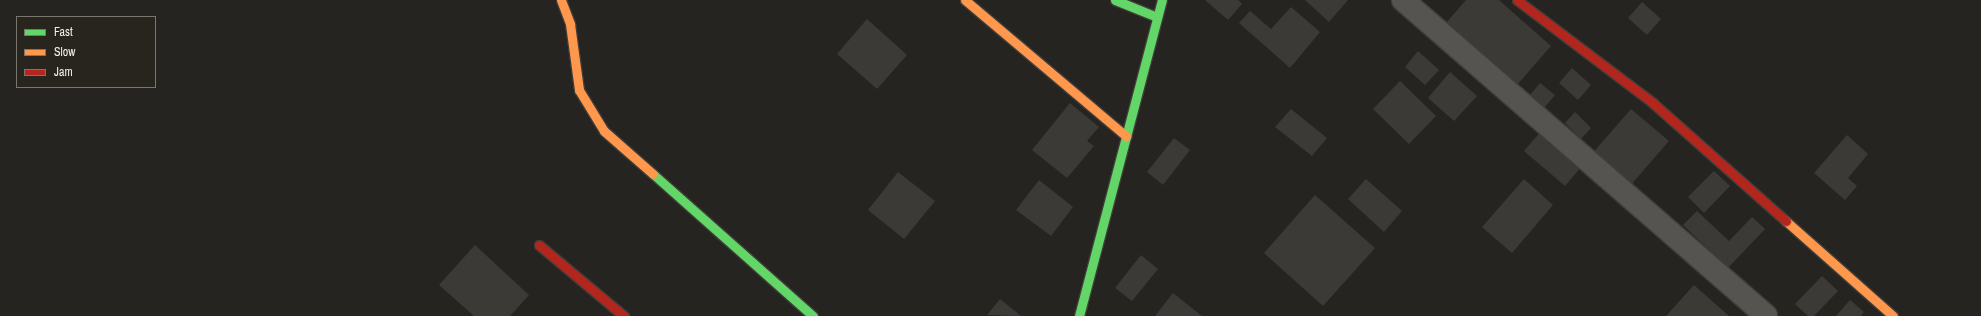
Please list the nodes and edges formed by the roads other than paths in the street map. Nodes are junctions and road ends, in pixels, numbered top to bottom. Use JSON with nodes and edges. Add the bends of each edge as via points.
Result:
{"nodes":[{"id":1,"x":561,"y":0,"type":"edge"},
{"id":2,"x":965,"y":0,"type":"edge"},
{"id":3,"x":1115,"y":0,"type":"edge"},
{"id":4,"x":1162,"y":0,"type":"edge"},
{"id":5,"x":1517,"y":0,"type":"edge"},
{"id":6,"x":1408,"y":2,"type":"edge"},
{"id":7,"x":1158,"y":17,"type":"junction"},
{"id":8,"x":1126,"y":136,"type":"junction"},
{"id":9,"x":539,"y":245,"type":"dead end"},
{"id":10,"x":1084,"y":314,"type":"edge"},
{"id":11,"x":624,"y":316,"type":"edge"},
{"id":12,"x":813,"y":316,"type":"edge"},
{"id":13,"x":1766,"y":316,"type":"edge"},
{"id":14,"x":1893,"y":316,"type":"edge"}],
"edges":[{"from":1,"to":12,"type":"street","via":[[570,24],[579,90],[604,131]]},
{"from":2,"to":8,"type":"street"},
{"from":3,"to":7,"type":"street"},
{"from":4,"to":7,"type":"street"},
{"from":5,"to":14,"type":"street","via":[[1653,103]]},
{"from":6,"to":13,"type":"street"},
{"from":7,"to":8,"type":"street"},
{"from":8,"to":10,"type":"street"},
{"from":9,"to":11,"type":"street"}]}
